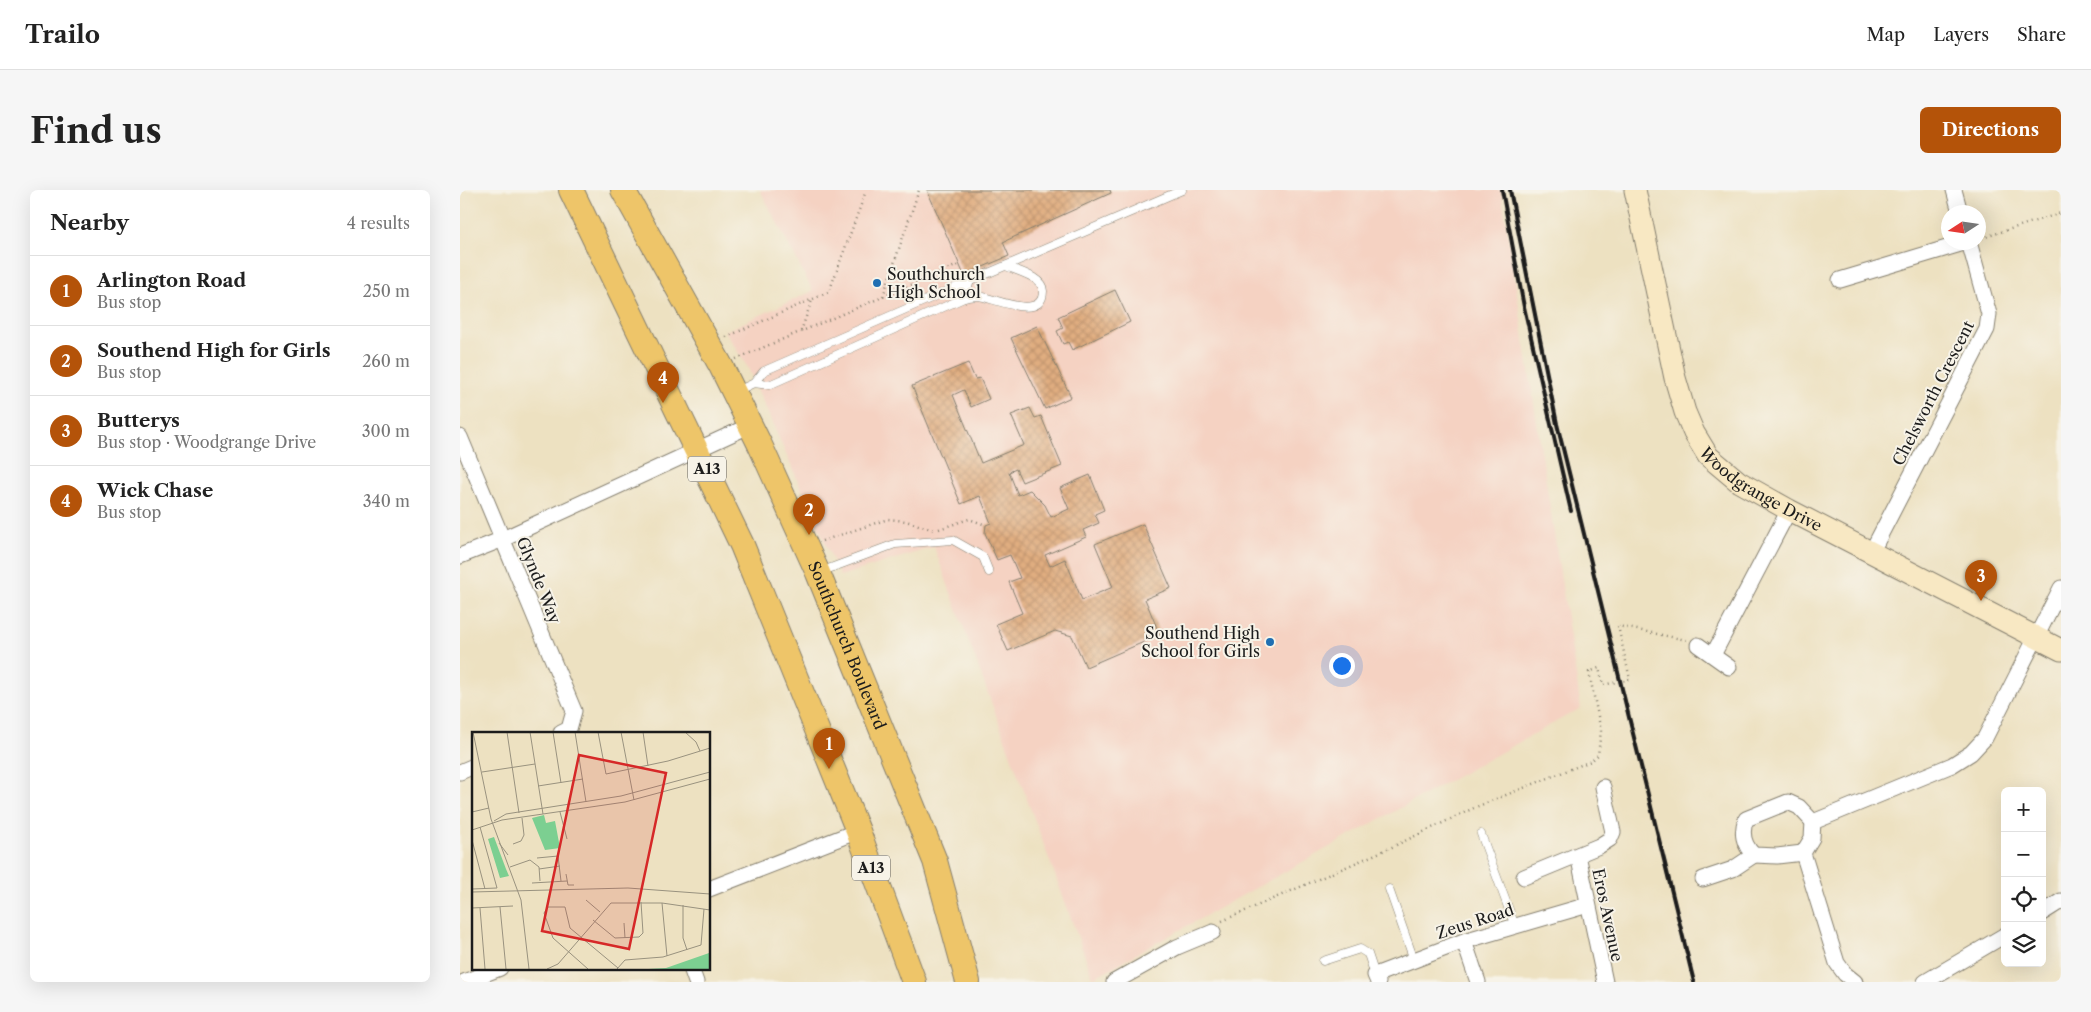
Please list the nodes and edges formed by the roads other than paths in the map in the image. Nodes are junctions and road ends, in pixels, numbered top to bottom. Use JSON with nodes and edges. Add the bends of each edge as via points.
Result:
{"nodes":[{"id":1,"x":571,"y":190,"type":"edge"},
{"id":2,"x":623,"y":190,"type":"edge"},
{"id":3,"x":1182,"y":190,"type":"edge"},
{"id":4,"x":1635,"y":190,"type":"edge"},
{"id":5,"x":1954,"y":190,"type":"edge"},
{"id":6,"x":1958,"y":205,"type":"edge"},
{"id":7,"x":1941,"y":250,"type":"edge"},
{"id":8,"x":1970,"y":250,"type":"edge"},
{"id":9,"x":1006,"y":266,"type":"junction"},
{"id":10,"x":1840,"y":280,"type":"dead end"},
{"id":11,"x":970,"y":281,"type":"junction"},
{"id":12,"x":964,"y":298,"type":"junction"},
{"id":13,"x":754,"y":383,"type":"junction"},
{"id":14,"x":733,"y":393,"type":"junction"},
{"id":15,"x":750,"y":425,"type":"junction"},
{"id":16,"x":460,"y":437,"type":"edge"},
{"id":17,"x":698,"y":451,"type":"junction"},
{"id":18,"x":1789,"y":510,"type":"junction"},
{"id":19,"x":503,"y":540,"type":"junction"},
{"id":20,"x":1871,"y":553,"type":"junction"},
{"id":21,"x":460,"y":556,"type":"edge"},
{"id":22,"x":989,"y":572,"type":"dead end"},
{"id":23,"x":818,"y":573,"type":"junction"},
{"id":24,"x":2061,"y":588,"type":"edge"},
{"id":25,"x":2035,"y":636,"type":"junction"},
{"id":26,"x":1698,"y":645,"type":"road end"},
{"id":27,"x":2061,"y":650,"type":"edge"},
{"id":28,"x":1712,"y":655,"type":"junction"},
{"id":29,"x":1729,"y":667,"type":"dead end"},
{"id":30,"x":563,"y":732,"type":"edge"},
{"id":31,"x":472,"y":767,"type":"edge"},
{"id":32,"x":460,"y":772,"type":"edge"},
{"id":33,"x":1603,"y":787,"type":"dead end"},
{"id":34,"x":1813,"y":822,"type":"junction"},
{"id":35,"x":858,"y":831,"type":"junction"},
{"id":36,"x":1481,"y":834,"type":"dead end"},
{"id":37,"x":1803,"y":853,"type":"junction"},
{"id":38,"x":1578,"y":855,"type":"junction"},
{"id":39,"x":1754,"y":855,"type":"junction"},
{"id":40,"x":1524,"y":877,"type":"dead end"},
{"id":41,"x":1703,"y":879,"type":"dead end"},
{"id":42,"x":710,"y":889,"type":"edge"},
{"id":43,"x":1389,"y":890,"type":"dead end"},
{"id":44,"x":2061,"y":902,"type":"edge"},
{"id":45,"x":1588,"y":905,"type":"junction"},
{"id":46,"x":2046,"y":910,"type":"edge"},
{"id":47,"x":1515,"y":926,"type":"junction"},
{"id":48,"x":1213,"y":932,"type":"road end"},
{"id":49,"x":2001,"y":937,"type":"edge"},
{"id":50,"x":1464,"y":941,"type":"junction"},
{"id":51,"x":1414,"y":960,"type":"junction"},
{"id":52,"x":1323,"y":961,"type":"dead end"},
{"id":53,"x":495,"y":970,"type":"edge"},
{"id":54,"x":691,"y":970,"type":"edge"},
{"id":55,"x":1376,"y":979,"type":"edge"},
{"id":56,"x":464,"y":982,"type":"edge"},
{"id":57,"x":696,"y":982,"type":"edge"},
{"id":58,"x":914,"y":982,"type":"edge"},
{"id":59,"x":968,"y":982,"type":"edge"},
{"id":60,"x":1114,"y":982,"type":"edge"},
{"id":61,"x":1478,"y":982,"type":"edge"},
{"id":62,"x":1605,"y":982,"type":"edge"},
{"id":63,"x":1855,"y":982,"type":"edge"},
{"id":64,"x":1925,"y":982,"type":"edge"}],
"edges":[{"from":1,"to":17,"type":"main road","number":"A13"},
{"from":2,"to":14,"type":"main road","name":"Southchurch Boulevard"},
{"from":3,"to":9,"type":"lane"},
{"from":4,"to":18,"type":"street","name":"Woodgrange Drive","via":[[1675,378],[1694,433],[1708,456],[1726,473]]},
{"from":5,"to":6,"type":"street"},
{"from":7,"to":10,"type":"street"},
{"from":8,"to":20,"type":"street","name":"Chelsworth Crescent","via":[[1989,314],[1987,329]]},
{"from":9,"to":11,"type":"lane"},
{"from":9,"to":12,"type":"lane","via":[[1042,285],[1041,300],[1024,308],[978,296]]},
{"from":11,"to":12,"type":"lane"},
{"from":11,"to":13,"type":"lane","via":[[764,370]]},
{"from":12,"to":13,"type":"lane","via":[[769,385]]},
{"from":13,"to":14,"type":"lane"},
{"from":14,"to":15,"type":"main road","name":"Southchurch Boulevard"},
{"from":15,"to":17,"type":"street"},
{"from":15,"to":23,"type":"main road","name":"Southchurch Boulevard"},
{"from":16,"to":19,"type":"street","name":"Glynde Way"},
{"from":17,"to":19,"type":"street"},
{"from":17,"to":35,"type":"main road","number":"A13","via":[[742,544]]},
{"from":18,"to":20,"type":"street","name":"Woodgrange Drive"},
{"from":18,"to":28,"type":"street"},
{"from":19,"to":21,"type":"street"},
{"from":19,"to":30,"type":"street","name":"Glynde Way","via":[[574,711],[570,729]]},
{"from":20,"to":25,"type":"street","name":"Woodgrange Drive"},
{"from":22,"to":23,"type":"lane","via":[[983,557],[953,540],[894,544]]},
{"from":23,"to":59,"type":"main road","name":"Southchurch Boulevard","via":[[935,861]]},
{"from":24,"to":25,"type":"street"},
{"from":25,"to":27,"type":"street","name":"Woodgrange Drive"},
{"from":25,"to":34,"type":"street","via":[[1985,738],[1971,753],[1952,765]]},
{"from":26,"to":28,"type":"street"},
{"from":28,"to":29,"type":"street"},
{"from":31,"to":32,"type":"street"},
{"from":33,"to":38,"type":"street","name":"Eros Avenue","via":[[1613,832],[1610,839]]},
{"from":34,"to":37,"type":"street","via":[[1812,838]]},
{"from":34,"to":39,"type":"street","via":[[1799,807],[1788,802],[1746,819],[1743,827],[1746,843]]},
{"from":35,"to":42,"type":"street"},
{"from":35,"to":58,"type":"main road","number":"A13"},
{"from":36,"to":47,"type":"lane"},
{"from":37,"to":39,"type":"street"},
{"from":37,"to":63,"type":"street","via":[[1837,963]]},
{"from":38,"to":40,"type":"street","name":"Eros Avenue"},
{"from":38,"to":45,"type":"street","name":"Eros Avenue"},
{"from":39,"to":41,"type":"street","via":[[1733,869]]},
{"from":43,"to":51,"type":"lane"},
{"from":44,"to":46,"type":"street"},
{"from":45,"to":47,"type":"street","name":"Zeus Road"},
{"from":45,"to":62,"type":"street","name":"Eros Avenue"},
{"from":47,"to":50,"type":"street","name":"Zeus Road"},
{"from":48,"to":60,"type":"street"},
{"from":49,"to":64,"type":"street"},
{"from":50,"to":51,"type":"street","name":"Zeus Road"},
{"from":50,"to":61,"type":"street"},
{"from":51,"to":55,"type":"street","name":"Zeus Road"},
{"from":52,"to":55,"type":"lane","via":[[1360,949],[1368,954]]},
{"from":53,"to":56,"type":"street"},
{"from":54,"to":57,"type":"street"}]}
